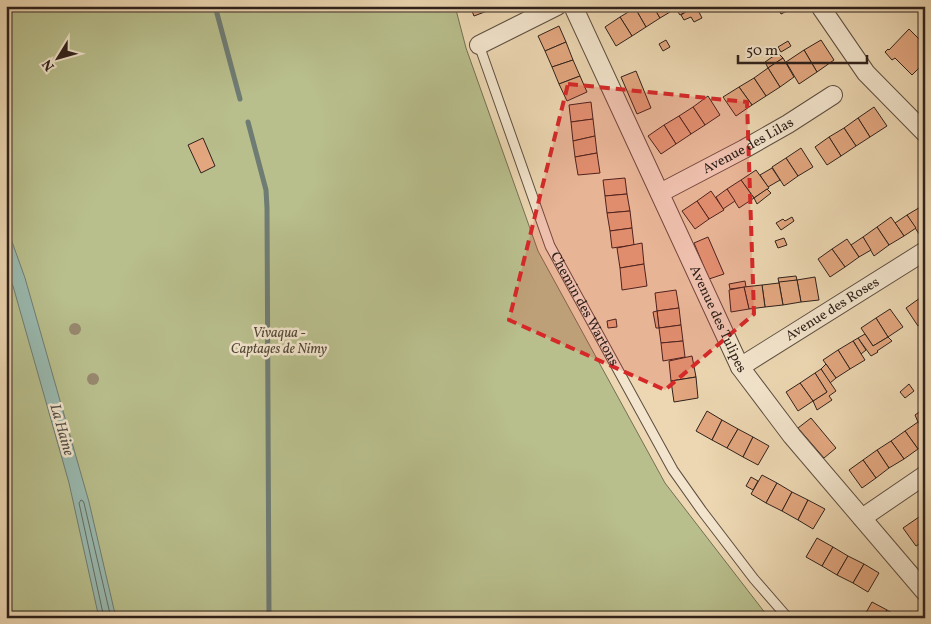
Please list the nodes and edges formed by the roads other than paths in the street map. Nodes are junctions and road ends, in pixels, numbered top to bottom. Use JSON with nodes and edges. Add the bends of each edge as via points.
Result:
{"nodes":[{"id":1,"x":557,"y":6,"type":"edge"},
{"id":2,"x":573,"y":6,"type":"edge"},
{"id":3,"x":820,"y":6,"type":"edge"},
{"id":4,"x":479,"y":45,"type":"joint"},
{"id":5,"x":833,"y":95,"type":"dead end"},
{"id":6,"x":925,"y":133,"type":"edge"},
{"id":7,"x":660,"y":193,"type":"junction"},
{"id":8,"x":925,"y":252,"type":"edge"},
{"id":9,"x":740,"y":367,"type":"junction"},
{"id":10,"x":925,"y":475,"type":"edge"},
{"id":11,"x":862,"y":518,"type":"junction"},
{"id":12,"x":925,"y":592,"type":"edge"},
{"id":13,"x":788,"y":618,"type":"edge"}],
"edges":[{"from":1,"to":4,"type":"street","name":"Chemin des Wartons"},
{"from":2,"to":7,"type":"street","name":"Avenue des Tulipes"},
{"from":3,"to":6,"type":"street","via":[[866,74]]},
{"from":4,"to":13,"type":"lane","name":"Chemin des Wartons","via":[[550,246],[673,470],[754,579]]},
{"from":5,"to":7,"type":"street","name":"Avenue des Lilas","via":[[751,145]]},
{"from":7,"to":9,"type":"street","name":"Avenue des Tulipes"},
{"from":8,"to":9,"type":"street","name":"Avenue des Roses"},
{"from":9,"to":11,"type":"street","name":"Avenue des Tulipes","via":[[792,436]]},
{"from":10,"to":11,"type":"street"},
{"from":11,"to":12,"type":"street","name":"Avenue des Tulipes"}]}
